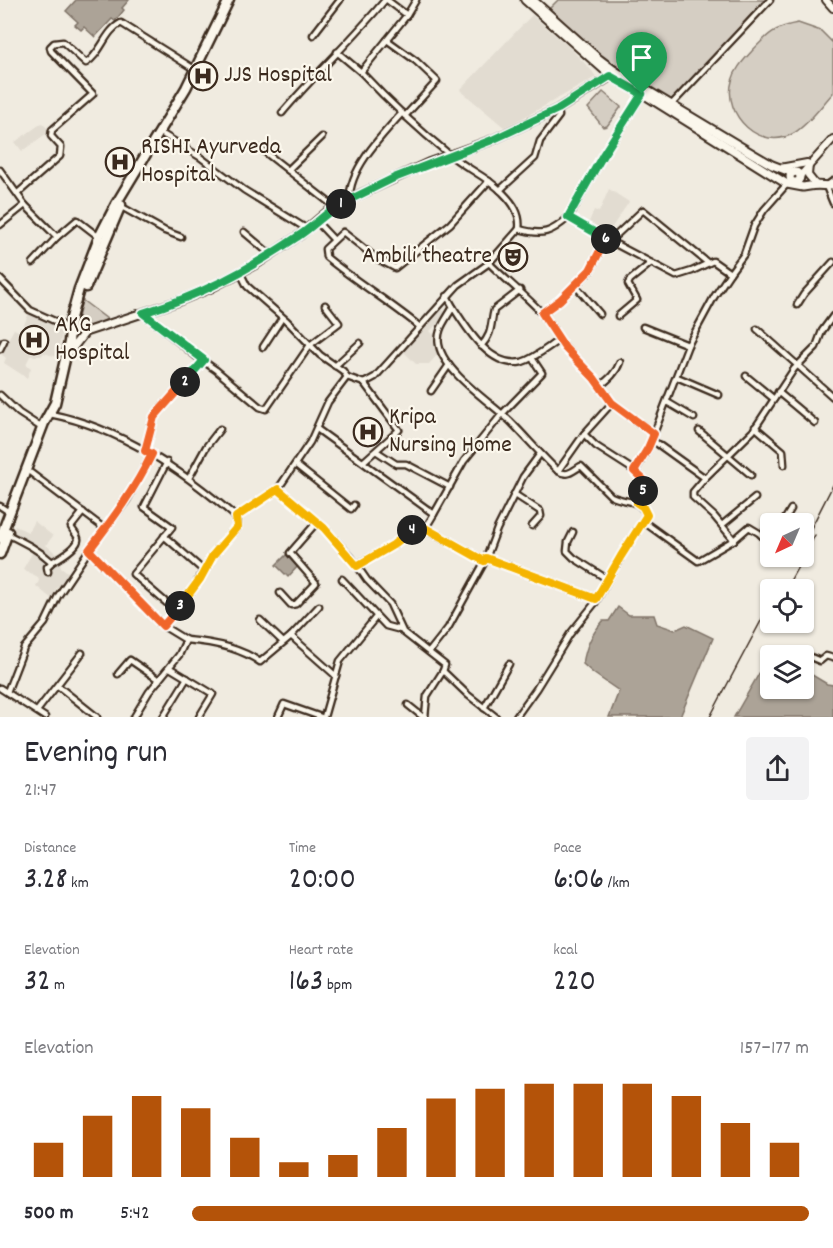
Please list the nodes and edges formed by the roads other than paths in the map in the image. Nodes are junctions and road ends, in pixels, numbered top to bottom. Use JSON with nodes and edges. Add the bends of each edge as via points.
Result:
{"nodes":[{"id":1,"x":229,"y":0,"type":"edge"},
{"id":2,"x":235,"y":0,"type":"edge"},
{"id":3,"x":340,"y":0,"type":"edge"},
{"id":4,"x":386,"y":0,"type":"edge"},
{"id":5,"x":416,"y":0,"type":"edge"},
{"id":6,"x":525,"y":0,"type":"edge"},
{"id":7,"x":533,"y":0,"type":"edge"},
{"id":8,"x":770,"y":0,"type":"edge"},
{"id":9,"x":826,"y":0,"type":"edge"},
{"id":10,"x":833,"y":8,"type":"edge"},
{"id":11,"x":407,"y":15,"type":"junction"},
{"id":12,"x":313,"y":35,"type":"dead end"},
{"id":13,"x":387,"y":40,"type":"junction"},
{"id":14,"x":337,"y":52,"type":"junction"},
{"id":15,"x":194,"y":69,"type":"junction"},
{"id":16,"x":602,"y":70,"type":"junction"},
{"id":17,"x":362,"y":72,"type":"junction"},
{"id":18,"x":613,"y":73,"type":"junction"},
{"id":19,"x":596,"y":86,"type":"junction"},
{"id":20,"x":644,"y":92,"type":"junction"},
{"id":21,"x":671,"y":105,"type":"junction"},
{"id":22,"x":558,"y":109,"type":"junction"},
{"id":23,"x":282,"y":113,"type":"dead end"},
{"id":24,"x":403,"y":114,"type":"junction"},
{"id":25,"x":164,"y":135,"type":"junction"},
{"id":26,"x":322,"y":137,"type":"dead end"},
{"id":27,"x":833,"y":139,"type":"edge"},
{"id":28,"x":261,"y":149,"type":"dead end"},
{"id":29,"x":451,"y":156,"type":"junction"},
{"id":30,"x":808,"y":164,"type":"junction"},
{"id":31,"x":779,"y":168,"type":"junction"},
{"id":32,"x":0,"y":170,"type":"edge"},
{"id":33,"x":288,"y":170,"type":"junction"},
{"id":34,"x":794,"y":178,"type":"junction"},
{"id":35,"x":489,"y":181,"type":"junction"},
{"id":36,"x":833,"y":181,"type":"edge"},
{"id":37,"x":816,"y":186,"type":"junction"},
{"id":38,"x":829,"y":186,"type":"edge"},
{"id":39,"x":500,"y":190,"type":"junction"},
{"id":40,"x":18,"y":194,"type":"junction"},
{"id":41,"x":350,"y":199,"type":"junction"},
{"id":42,"x":833,"y":203,"type":"edge"},
{"id":43,"x":25,"y":205,"type":"junction"},
{"id":44,"x":120,"y":206,"type":"junction"},
{"id":45,"x":335,"y":207,"type":"junction"},
{"id":46,"x":568,"y":217,"type":"junction"},
{"id":47,"x":316,"y":221,"type":"junction"},
{"id":48,"x":0,"y":225,"type":"edge"},
{"id":49,"x":519,"y":229,"type":"junction"},
{"id":50,"x":307,"y":230,"type":"junction"},
{"id":51,"x":244,"y":232,"type":"dead end"},
{"id":52,"x":57,"y":237,"type":"junction"},
{"id":53,"x":99,"y":237,"type":"junction"},
{"id":54,"x":181,"y":237,"type":"dead end"},
{"id":55,"x":334,"y":240,"type":"junction"},
{"id":56,"x":608,"y":240,"type":"junction"},
{"id":57,"x":270,"y":254,"type":"junction"},
{"id":58,"x":94,"y":259,"type":"junction"},
{"id":59,"x":833,"y":262,"type":"edge"},
{"id":60,"x":33,"y":263,"type":"dead end"},
{"id":61,"x":489,"y":263,"type":"junction"},
{"id":62,"x":651,"y":263,"type":"junction"},
{"id":63,"x":708,"y":263,"type":"junction"},
{"id":64,"x":240,"y":272,"type":"junction"},
{"id":65,"x":730,"y":273,"type":"junction"},
{"id":66,"x":0,"y":279,"type":"edge"},
{"id":67,"x":575,"y":285,"type":"junction"},
{"id":68,"x":520,"y":290,"type":"junction"},
{"id":69,"x":447,"y":296,"type":"junction"},
{"id":70,"x":325,"y":305,"type":"dead end"},
{"id":71,"x":797,"y":305,"type":"dead end"},
{"id":72,"x":453,"y":307,"type":"junction"},
{"id":73,"x":143,"y":313,"type":"junction"},
{"id":74,"x":542,"y":313,"type":"junction"},
{"id":75,"x":600,"y":314,"type":"dead end"},
{"id":76,"x":618,"y":316,"type":"dead end"},
{"id":77,"x":833,"y":316,"type":"edge"},
{"id":78,"x":282,"y":318,"type":"junction"},
{"id":79,"x":72,"y":324,"type":"junction"},
{"id":80,"x":420,"y":327,"type":"junction"},
{"id":81,"x":643,"y":327,"type":"dead end"},
{"id":82,"x":757,"y":329,"type":"dead end"},
{"id":83,"x":559,"y":340,"type":"junction"},
{"id":84,"x":4,"y":341,"type":"dead end"},
{"id":85,"x":360,"y":343,"type":"dead end"},
{"id":86,"x":310,"y":345,"type":"junction"},
{"id":87,"x":688,"y":345,"type":"junction"},
{"id":88,"x":481,"y":346,"type":"junction"},
{"id":89,"x":263,"y":347,"type":"dead end"},
{"id":90,"x":0,"y":349,"type":"edge"},
{"id":91,"x":65,"y":358,"type":"junction"},
{"id":92,"x":532,"y":358,"type":"junction"},
{"id":93,"x":204,"y":360,"type":"junction"},
{"id":94,"x":620,"y":362,"type":"dead end"},
{"id":95,"x":449,"y":365,"type":"junction"},
{"id":96,"x":798,"y":365,"type":"junction"},
{"id":97,"x":336,"y":366,"type":"junction"},
{"id":98,"x":746,"y":376,"type":"dead end"},
{"id":99,"x":676,"y":377,"type":"junction"},
{"id":100,"x":347,"y":378,"type":"junction"},
{"id":101,"x":364,"y":383,"type":"junction"},
{"id":102,"x":600,"y":386,"type":"junction"},
{"id":103,"x":430,"y":391,"type":"dead end"},
{"id":104,"x":778,"y":392,"type":"junction"},
{"id":105,"x":719,"y":395,"type":"dead end"},
{"id":106,"x":0,"y":396,"type":"edge"},
{"id":107,"x":833,"y":397,"type":"edge"},
{"id":108,"x":774,"y":399,"type":"junction"},
{"id":109,"x":666,"y":402,"type":"junction"},
{"id":110,"x":612,"y":403,"type":"junction"},
{"id":111,"x":502,"y":414,"type":"junction"},
{"id":112,"x":694,"y":418,"type":"dead end"},
{"id":113,"x":46,"y":421,"type":"junction"},
{"id":114,"x":815,"y":423,"type":"dead end"},
{"id":115,"x":755,"y":427,"type":"junction"},
{"id":116,"x":220,"y":429,"type":"dead end"},
{"id":117,"x":317,"y":429,"type":"junction"},
{"id":118,"x":699,"y":431,"type":"dead end"},
{"id":119,"x":584,"y":434,"type":"junction"},
{"id":120,"x":654,"y":434,"type":"junction"},
{"id":121,"x":652,"y":440,"type":"junction"},
{"id":122,"x":145,"y":451,"type":"junction"},
{"id":123,"x":376,"y":451,"type":"junction"},
{"id":124,"x":152,"y":454,"type":"junction"},
{"id":125,"x":540,"y":454,"type":"junction"},
{"id":126,"x":729,"y":455,"type":"junction"},
{"id":127,"x":167,"y":462,"type":"junction"},
{"id":128,"x":363,"y":462,"type":"junction"},
{"id":129,"x":296,"y":465,"type":"junction"},
{"id":130,"x":784,"y":465,"type":"dead end"},
{"id":131,"x":558,"y":471,"type":"junction"},
{"id":132,"x":634,"y":471,"type":"junction"},
{"id":133,"x":31,"y":473,"type":"junction"},
{"id":134,"x":751,"y":475,"type":"dead end"},
{"id":135,"x":189,"y":478,"type":"junction"},
{"id":136,"x":705,"y":478,"type":"junction"},
{"id":137,"x":450,"y":487,"type":"junction"},
{"id":138,"x":278,"y":489,"type":"junction"},
{"id":139,"x":514,"y":494,"type":"junction"},
{"id":140,"x":754,"y":498,"type":"dead end"},
{"id":141,"x":637,"y":503,"type":"junction"},
{"id":142,"x":354,"y":505,"type":"dead end"},
{"id":143,"x":0,"y":506,"type":"edge"},
{"id":144,"x":791,"y":509,"type":"dead end"},
{"id":145,"x":9,"y":512,"type":"junction"},
{"id":146,"x":83,"y":512,"type":"junction"},
{"id":147,"x":789,"y":513,"type":"edge"},
{"id":148,"x":434,"y":514,"type":"junction"},
{"id":149,"x":236,"y":517,"type":"junction"},
{"id":150,"x":317,"y":522,"type":"junction"},
{"id":151,"x":644,"y":522,"type":"junction"},
{"id":152,"x":722,"y":525,"type":"junction"},
{"id":153,"x":532,"y":526,"type":"dead end"},
{"id":154,"x":105,"y":529,"type":"junction"},
{"id":155,"x":425,"y":529,"type":"junction"},
{"id":156,"x":573,"y":532,"type":"dead end"},
{"id":157,"x":760,"y":534,"type":"edge"},
{"id":158,"x":4,"y":536,"type":"edge"},
{"id":159,"x":164,"y":536,"type":"junction"},
{"id":160,"x":734,"y":540,"type":"junction"},
{"id":161,"x":89,"y":550,"type":"junction"},
{"id":162,"x":0,"y":554,"type":"edge"},
{"id":163,"x":485,"y":560,"type":"junction"},
{"id":164,"x":52,"y":562,"type":"junction"},
{"id":165,"x":357,"y":566,"type":"junction"},
{"id":166,"x":204,"y":571,"type":"junction"},
{"id":167,"x":48,"y":572,"type":"dead end"},
{"id":168,"x":342,"y":579,"type":"dead end"},
{"id":169,"x":607,"y":579,"type":"junction"},
{"id":170,"x":280,"y":593,"type":"dead end"},
{"id":171,"x":596,"y":599,"type":"junction"},
{"id":172,"x":319,"y":606,"type":"dead end"},
{"id":173,"x":176,"y":611,"type":"junction"},
{"id":174,"x":376,"y":617,"type":"junction"},
{"id":175,"x":260,"y":620,"type":"dead end"},
{"id":176,"x":163,"y":626,"type":"junction"},
{"id":177,"x":401,"y":630,"type":"junction"},
{"id":178,"x":291,"y":636,"type":"junction"},
{"id":179,"x":186,"y":640,"type":"junction"},
{"id":180,"x":283,"y":642,"type":"junction"},
{"id":181,"x":429,"y":652,"type":"junction"},
{"id":182,"x":82,"y":653,"type":"dead end"},
{"id":183,"x":814,"y":658,"type":"edge"},
{"id":184,"x":833,"y":658,"type":"edge"},
{"id":185,"x":509,"y":664,"type":"dead end"},
{"id":186,"x":170,"y":668,"type":"junction"},
{"id":187,"x":443,"y":672,"type":"junction"},
{"id":188,"x":118,"y":674,"type":"dead end"},
{"id":189,"x":336,"y":676,"type":"junction"},
{"id":190,"x":187,"y":678,"type":"junction"},
{"id":191,"x":159,"y":680,"type":"junction"},
{"id":192,"x":58,"y":686,"type":"junction"},
{"id":193,"x":0,"y":688,"type":"edge"},
{"id":194,"x":7,"y":692,"type":"junction"},
{"id":195,"x":408,"y":705,"type":"dead end"},
{"id":196,"x":484,"y":708,"type":"junction"},
{"id":197,"x":37,"y":711,"type":"junction"},
{"id":198,"x":45,"y":717,"type":"edge"},
{"id":199,"x":97,"y":717,"type":"edge"},
{"id":200,"x":134,"y":717,"type":"edge"},
{"id":201,"x":163,"y":717,"type":"edge"},
{"id":202,"x":199,"y":717,"type":"edge"},
{"id":203,"x":278,"y":717,"type":"edge"},
{"id":204,"x":322,"y":717,"type":"edge"},
{"id":205,"x":424,"y":717,"type":"edge"},
{"id":206,"x":496,"y":717,"type":"edge"},
{"id":207,"x":516,"y":717,"type":"edge"}],
"edges":[{"from":1,"to":15,"type":"highway"},
{"from":2,"to":25,"type":"highway"},
{"from":3,"to":12,"type":"street"},
{"from":4,"to":11,"type":"street"},
{"from":4,"to":14,"type":"street"},
{"from":5,"to":11,"type":"street"},
{"from":6,"to":16,"type":"main road"},
{"from":7,"to":18,"type":"main road"},
{"from":8,"to":21,"type":"street"},
{"from":9,"to":10,"type":"street"},
{"from":11,"to":13,"type":"street"},
{"from":13,"to":17,"type":"street"},
{"from":13,"to":24,"type":"street","via":[[437,81]]},
{"from":14,"to":17,"type":"street"},
{"from":14,"to":23,"type":"street"},
{"from":15,"to":40,"type":"street","via":[[121,23],[86,63],[63,42],[54,43],[51,51],[93,94],[52,130],[51,136],[61,147],[60,156]]},
{"from":15,"to":53,"type":"highway"},
{"from":16,"to":18,"type":"main road"},
{"from":16,"to":19,"type":"main road"},
{"from":17,"to":24,"type":"street"},
{"from":18,"to":19,"type":"main road"},
{"from":18,"to":20,"type":"main road"},
{"from":19,"to":22,"type":"main road"},
{"from":20,"to":21,"type":"main road"},
{"from":20,"to":34,"type":"main road","via":[[776,177]]},
{"from":20,"to":46,"type":"street"},
{"from":21,"to":31,"type":"main road"},
{"from":22,"to":29,"type":"main road"},
{"from":22,"to":39,"type":"street","via":[[559,116],[540,141],[535,159]]},
{"from":24,"to":29,"type":"street"},
{"from":24,"to":41,"type":"street","via":[[358,170],[349,188]]},
{"from":25,"to":44,"type":"highway"},
{"from":25,"to":50,"type":"street"},
{"from":26,"to":33,"type":"street"},
{"from":27,"to":30,"type":"street"},
{"from":28,"to":33,"type":"street"},
{"from":29,"to":35,"type":"street"},
{"from":29,"to":41,"type":"main road"},
{"from":30,"to":31,"type":"street"},
{"from":30,"to":34,"type":"street"},
{"from":30,"to":37,"type":"street","via":[[808,175]]},
{"from":31,"to":34,"type":"main road"},
{"from":32,"to":40,"type":"street"},
{"from":33,"to":45,"type":"street"},
{"from":34,"to":37,"type":"main road"},
{"from":34,"to":37,"type":"main road","via":[[803,187]]},
{"from":34,"to":65,"type":"street","via":[[764,210],[744,254]]},
{"from":35,"to":39,"type":"street"},
{"from":35,"to":55,"type":"street","via":[[450,224],[395,268],[344,232]]},
{"from":36,"to":38,"type":"street"},
{"from":37,"to":38,"type":"main road"},
{"from":38,"to":42,"type":"street"},
{"from":39,"to":49,"type":"street","via":[[519,216]]},
{"from":40,"to":43,"type":"street"},
{"from":41,"to":45,"type":"main road"},
{"from":43,"to":48,"type":"street"},
{"from":43,"to":52,"type":"street"},
{"from":44,"to":54,"type":"street"},
{"from":44,"to":58,"type":"highway"},
{"from":45,"to":47,"type":"main road"},
{"from":46,"to":49,"type":"street","via":[[543,234]]},
{"from":46,"to":56,"type":"street"},
{"from":47,"to":50,"type":"main road"},
{"from":47,"to":55,"type":"street"},
{"from":49,"to":61,"type":"street"},
{"from":50,"to":57,"type":"main road"},
{"from":51,"to":57,"type":"street"},
{"from":52,"to":53,"type":"street","via":[[77,220]]},
{"from":52,"to":60,"type":"street"},
{"from":53,"to":58,"type":"highway"},
{"from":55,"to":80,"type":"street","via":[[325,249],[326,257]]},
{"from":56,"to":62,"type":"street"},
{"from":56,"to":63,"type":"street","via":[[643,210]]},
{"from":56,"to":67,"type":"street","via":[[590,270]]},
{"from":57,"to":64,"type":"main road"},
{"from":58,"to":79,"type":"highway"},
{"from":59,"to":71,"type":"street"},
{"from":61,"to":68,"type":"street"},
{"from":61,"to":69,"type":"street"},
{"from":62,"to":63,"type":"street","via":[[676,276]]},
{"from":62,"to":76,"type":"street","via":[[630,280],[628,284],[637,300]]},
{"from":63,"to":65,"type":"street","via":[[716,262]]},
{"from":64,"to":73,"type":"main road","via":[[179,302]]},
{"from":64,"to":78,"type":"street","via":[[247,286]]},
{"from":65,"to":87,"type":"street"},
{"from":66,"to":79,"type":"street","via":[[30,310],[59,323]]},
{"from":67,"to":74,"type":"street"},
{"from":67,"to":75,"type":"street"},
{"from":68,"to":74,"type":"street"},
{"from":68,"to":88,"type":"street","via":[[494,310],[489,338]]},
{"from":69,"to":72,"type":"street"},
{"from":69,"to":80,"type":"street"},
{"from":70,"to":86,"type":"street","via":[[339,323]]},
{"from":72,"to":88,"type":"street"},
{"from":72,"to":95,"type":"street","via":[[438,333],[441,353]]},
{"from":73,"to":91,"type":"main road","via":[[85,332]]},
{"from":73,"to":93,"type":"street"},
{"from":74,"to":83,"type":"street"},
{"from":77,"to":96,"type":"street","via":[[816,346]]},
{"from":78,"to":86,"type":"street"},
{"from":78,"to":89,"type":"street"},
{"from":79,"to":91,"type":"highway"},
{"from":80,"to":101,"type":"street","via":[[375,377]]},
{"from":81,"to":87,"type":"street"},
{"from":82,"to":96,"type":"street"},
{"from":83,"to":92,"type":"street"},
{"from":83,"to":102,"type":"street"},
{"from":84,"to":90,"type":"street"},
{"from":85,"to":97,"type":"street"},
{"from":86,"to":93,"type":"street","via":[[266,409]]},
{"from":86,"to":97,"type":"street"},
{"from":87,"to":99,"type":"street"},
{"from":88,"to":92,"type":"street","via":[[488,354],[512,362]]},
{"from":91,"to":113,"type":"highway","via":[[55,402]]},
{"from":92,"to":111,"type":"street","via":[[542,373]]},
{"from":93,"to":122,"type":"street","via":[[154,417]]},
{"from":94,"to":102,"type":"street","via":[[609,380]]},
{"from":95,"to":103,"type":"street"},
{"from":95,"to":111,"type":"street"},
{"from":96,"to":104,"type":"street"},
{"from":96,"to":107,"type":"street"},
{"from":97,"to":100,"type":"street"},
{"from":98,"to":108,"type":"street"},
{"from":99,"to":105,"type":"street"},
{"from":99,"to":109,"type":"street"},
{"from":100,"to":101,"type":"street"},
{"from":100,"to":117,"type":"street","via":[[328,402]]},
{"from":101,"to":123,"type":"street","via":[[399,430]]},
{"from":102,"to":110,"type":"street"},
{"from":104,"to":108,"type":"street"},
{"from":104,"to":114,"type":"street"},
{"from":106,"to":113,"type":"street","via":[[19,413]]},
{"from":108,"to":115,"type":"street"},
{"from":109,"to":112,"type":"street"},
{"from":109,"to":120,"type":"street"},
{"from":110,"to":119,"type":"street"},
{"from":110,"to":120,"type":"street"},
{"from":111,"to":125,"type":"street"},
{"from":111,"to":137,"type":"street","via":[[464,461]]},
{"from":113,"to":122,"type":"street","via":[[83,422]]},
{"from":113,"to":133,"type":"highway"},
{"from":113,"to":145,"type":"highway"},
{"from":115,"to":126,"type":"street"},
{"from":115,"to":130,"type":"street","via":[[783,451]]},
{"from":116,"to":135,"type":"street"},
{"from":117,"to":128,"type":"street"},
{"from":117,"to":129,"type":"street"},
{"from":118,"to":126,"type":"street"},
{"from":119,"to":131,"type":"street"},
{"from":119,"to":132,"type":"street"},
{"from":120,"to":121,"type":"street"},
{"from":121,"to":132,"type":"street"},
{"from":121,"to":136,"type":"street"},
{"from":122,"to":124,"type":"street"},
{"from":123,"to":128,"type":"street"},
{"from":123,"to":137,"type":"street"},
{"from":124,"to":127,"type":"street"},
{"from":124,"to":154,"type":"street","via":[[127,500]]},
{"from":125,"to":131,"type":"street"},
{"from":125,"to":139,"type":"street"},
{"from":126,"to":134,"type":"street"},
{"from":126,"to":136,"type":"street"},
{"from":127,"to":135,"type":"street"},
{"from":127,"to":159,"type":"street","via":[[144,507],[172,527]]},
{"from":128,"to":148,"type":"street"},
{"from":129,"to":138,"type":"street"},
{"from":129,"to":142,"type":"street","via":[[351,509]]},
{"from":131,"to":141,"type":"street","via":[[566,474],[581,466],[611,496]]},
{"from":132,"to":141,"type":"street","via":[[648,484]]},
{"from":133,"to":146,"type":"street"},
{"from":133,"to":158,"type":"highway"},
{"from":135,"to":149,"type":"street"},
{"from":136,"to":152,"type":"street","via":[[693,497]]},
{"from":137,"to":148,"type":"street"},
{"from":138,"to":149,"type":"street"},
{"from":138,"to":150,"type":"street"},
{"from":139,"to":153,"type":"street","via":[[540,511],[541,516]]},
{"from":139,"to":163,"type":"street"},
{"from":140,"to":152,"type":"street"},
{"from":141,"to":151,"type":"street","via":[[647,515]]},
{"from":143,"to":145,"type":"street"},
{"from":144,"to":147,"type":"street"},
{"from":145,"to":158,"type":"highway"},
{"from":146,"to":154,"type":"street"},
{"from":146,"to":164,"type":"street","via":[[71,528],[78,541],[68,553]]},
{"from":148,"to":155,"type":"street"},
{"from":149,"to":166,"type":"street","via":[[237,527]]},
{"from":150,"to":165,"type":"street"},
{"from":150,"to":170,"type":"street","via":[[290,553],[316,583],[296,604],[291,605]]},
{"from":151,"to":160,"type":"street","via":[[698,561]]},
{"from":151,"to":169,"type":"street"},
{"from":152,"to":160,"type":"street"},
{"from":154,"to":161,"type":"street"},
{"from":155,"to":163,"type":"street"},
{"from":155,"to":165,"type":"street","via":[[418,524],[393,545]]},
{"from":156,"to":169,"type":"street","via":[[567,551]]},
{"from":157,"to":160,"type":"street","via":[[749,527]]},
{"from":158,"to":162,"type":"highway"},
{"from":158,"to":164,"type":"street","via":[[32,546]]},
{"from":159,"to":166,"type":"street"},
{"from":159,"to":173,"type":"street","via":[[133,574]]},
{"from":161,"to":176,"type":"street"},
{"from":161,"to":194,"type":"street","via":[[45,623],[24,648]]},
{"from":163,"to":171,"type":"street"},
{"from":163,"to":181,"type":"street","via":[[448,627]]},
{"from":164,"to":167,"type":"street"},
{"from":165,"to":177,"type":"street","via":[[390,604]]},
{"from":166,"to":173,"type":"street"},
{"from":168,"to":174,"type":"street"},
{"from":169,"to":171,"type":"street"},
{"from":171,"to":207,"type":"street"},
{"from":172,"to":178,"type":"street"},
{"from":173,"to":176,"type":"street"},
{"from":174,"to":177,"type":"street","via":[[386,626]]},
{"from":174,"to":189,"type":"street","via":[[340,661]]},
{"from":175,"to":180,"type":"street"},
{"from":176,"to":179,"type":"street"},
{"from":177,"to":181,"type":"street"},
{"from":178,"to":180,"type":"street"},
{"from":178,"to":189,"type":"street"},
{"from":179,"to":180,"type":"street","via":[[220,644],[260,662]]},
{"from":179,"to":186,"type":"street"},
{"from":181,"to":187,"type":"street","via":[[445,665]]},
{"from":182,"to":192,"type":"street"},
{"from":183,"to":184,"type":"street"},
{"from":185,"to":196,"type":"street"},
{"from":186,"to":190,"type":"street"},
{"from":186,"to":191,"type":"street"},
{"from":187,"to":196,"type":"street"},
{"from":187,"to":205,"type":"street","via":[[427,696]]},
{"from":188,"to":191,"type":"street","via":[[130,660]]},
{"from":189,"to":204,"type":"street"},
{"from":190,"to":201,"type":"street"},
{"from":190,"to":202,"type":"street","via":[[213,694]]},
{"from":191,"to":200,"type":"street"},
{"from":192,"to":197,"type":"street"},
{"from":192,"to":199,"type":"street"},
{"from":193,"to":194,"type":"street"},
{"from":194,"to":197,"type":"street"},
{"from":195,"to":205,"type":"street"},
{"from":196,"to":206,"type":"street"},
{"from":197,"to":198,"type":"street"},
{"from":203,"to":204,"type":"street","via":[[284,704]]}]}
